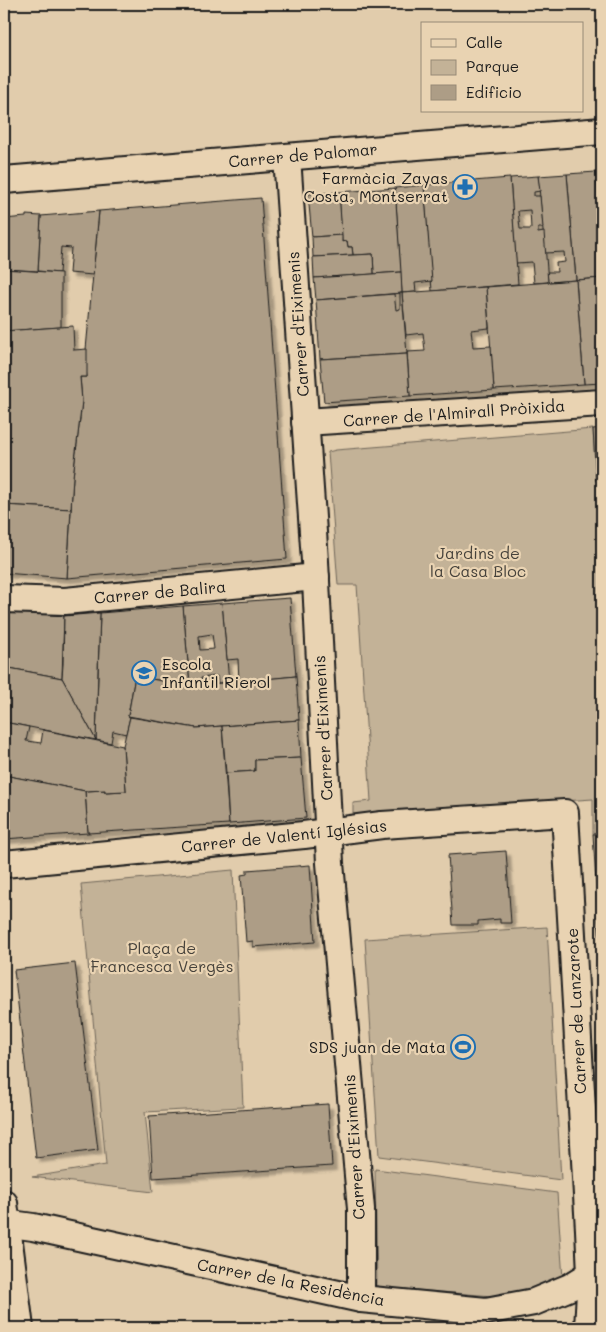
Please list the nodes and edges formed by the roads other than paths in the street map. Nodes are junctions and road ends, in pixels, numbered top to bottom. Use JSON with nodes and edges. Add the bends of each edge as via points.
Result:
{"nodes":[{"id":1,"x":602,"y":131,"type":"edge"},
{"id":2,"x":287,"y":157,"type":"junction"},
{"id":3,"x":4,"y":180,"type":"edge"},
{"id":4,"x":602,"y":403,"type":"edge"},
{"id":5,"x":305,"y":422,"type":"junction"},
{"id":6,"x":316,"y":577,"type":"junction"},
{"id":7,"x":4,"y":599,"type":"edge"},
{"id":8,"x":565,"y":813,"type":"joint"},
{"id":9,"x":329,"y":831,"type":"junction"},
{"id":10,"x":4,"y":864,"type":"edge"},
{"id":11,"x":5,"y":1216,"type":"edge"},
{"id":12,"x":597,"y":1274,"type":"edge"},
{"id":13,"x":361,"y":1299,"type":"junction"},
{"id":14,"x":20,"y":1328,"type":"edge"},
{"id":15,"x":588,"y":1328,"type":"edge"}],
"edges":[{"from":1,"to":2,"type":"street","name":"Carrer de Palomar"},
{"from":2,"to":3,"type":"street","name":"Carrer de Palomar"},
{"from":2,"to":5,"type":"street","name":"Carrer d'Eiximenis"},
{"from":4,"to":5,"type":"street","name":"Carrer de l'Almirall Pròixida"},
{"from":5,"to":6,"type":"street","name":"Carrer d'Eiximenis"},
{"from":6,"to":7,"type":"street","name":"Carrer de Balira","via":[[65,601]]},
{"from":6,"to":9,"type":"street","name":"Carrer d'Eiximenis"},
{"from":8,"to":9,"type":"street","name":"Carrer de Valentí Iglésias"},
{"from":8,"to":12,"type":"street","name":"Carrer de Lanzarote"},
{"from":9,"to":10,"type":"street","name":"Carrer de Valentí Iglésias"},
{"from":9,"to":13,"type":"street","name":"Carrer d'Eiximenis","via":[[361,1209]]},
{"from":11,"to":13,"type":"street","name":"Carrer de la Residència"},
{"from":11,"to":14,"type":"street"},
{"from":12,"to":13,"type":"street","name":"Carrer de la Residència","via":[[534,1302],[486,1311]]},
{"from":12,"to":15,"type":"street","name":"Carrer de Lanzarote"}]}
